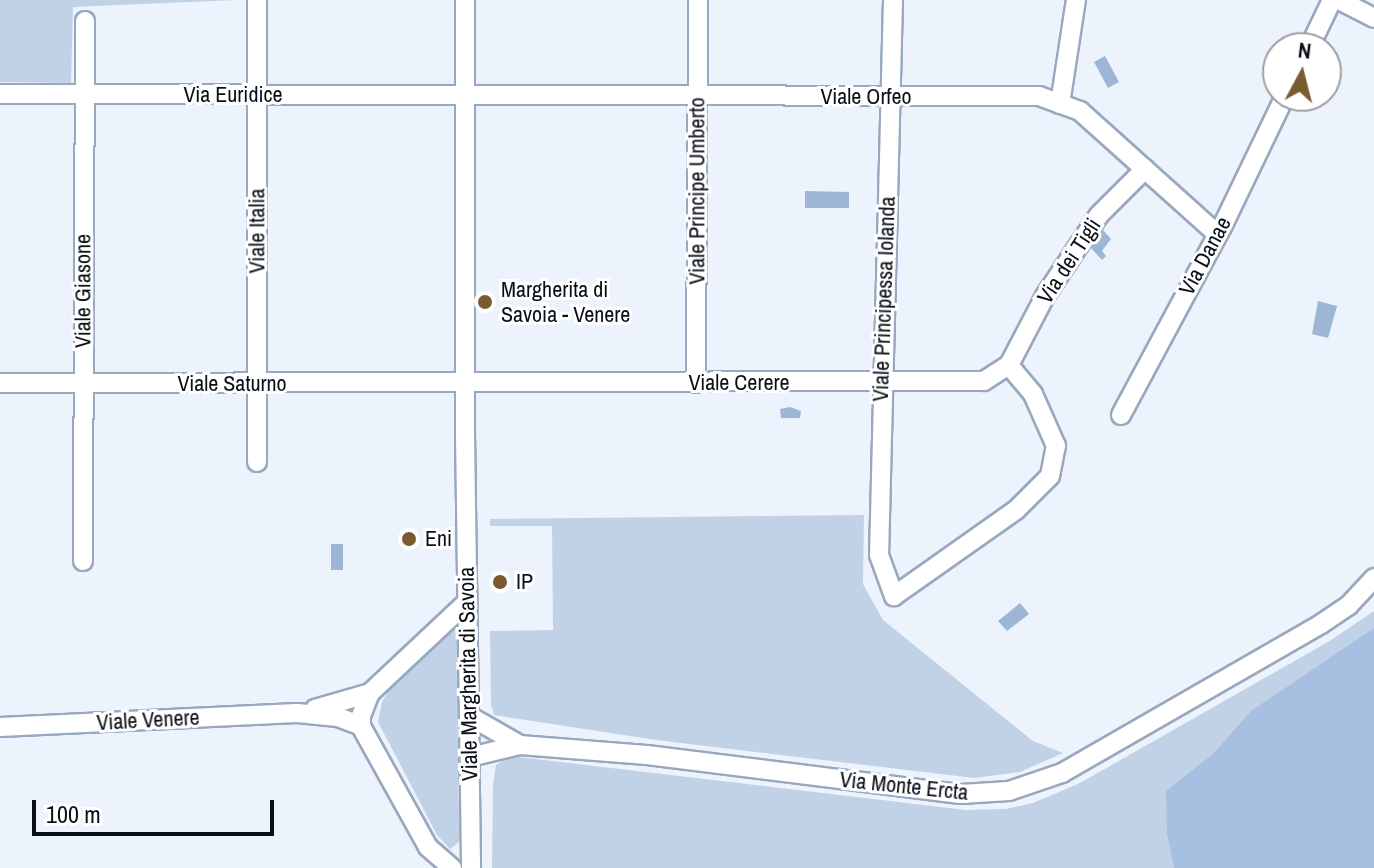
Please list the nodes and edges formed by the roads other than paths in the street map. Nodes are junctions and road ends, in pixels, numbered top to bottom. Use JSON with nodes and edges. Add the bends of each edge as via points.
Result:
{"nodes":[{"id":1,"x":257,"y":0,"type":"edge"},
{"id":2,"x":465,"y":0,"type":"edge"},
{"id":3,"x":698,"y":0,"type":"edge"},
{"id":4,"x":893,"y":0,"type":"edge"},
{"id":5,"x":1076,"y":0,"type":"edge"},
{"id":6,"x":1332,"y":0,"type":"edge"},
{"id":7,"x":1339,"y":0,"type":"edge"},
{"id":8,"x":1374,"y":18,"type":"edge"},
{"id":9,"x":85,"y":21,"type":"dead end"},
{"id":10,"x":1317,"y":32,"type":"edge"},
{"id":11,"x":0,"y":94,"type":"edge"},
{"id":12,"x":84,"y":94,"type":"junction"},
{"id":13,"x":257,"y":95,"type":"junction"},
{"id":14,"x":698,"y":97,"type":"junction"},
{"id":15,"x":890,"y":97,"type":"junction"},
{"id":16,"x":465,"y":98,"type":"junction"},
{"id":17,"x":1060,"y":104,"type":"junction"},
{"id":18,"x":1277,"y":112,"type":"edge"},
{"id":19,"x":1145,"y":169,"type":"junction"},
{"id":20,"x":1217,"y":234,"type":"junction"},
{"id":21,"x":1009,"y":365,"type":"junction"},
{"id":22,"x":465,"y":382,"type":"junction"},
{"id":23,"x":882,"y":382,"type":"junction"},
{"id":24,"x":0,"y":383,"type":"edge"},
{"id":25,"x":696,"y":383,"type":"junction"},
{"id":26,"x":83,"y":384,"type":"junction"},
{"id":27,"x":257,"y":384,"type":"junction"},
{"id":28,"x":1121,"y":415,"type":"dead end"},
{"id":29,"x":257,"y":462,"type":"dead end"},
{"id":30,"x":83,"y":561,"type":"dead end"},
{"id":31,"x":1374,"y":578,"type":"edge"},
{"id":32,"x":467,"y":602,"type":"junction"},
{"id":33,"x":451,"y":616,"type":"junction"},
{"id":34,"x":469,"y":623,"type":"junction"},
{"id":35,"x":370,"y":693,"type":"junction"},
{"id":36,"x":297,"y":713,"type":"junction"},
{"id":37,"x":471,"y":717,"type":"junction"},
{"id":38,"x":361,"y":726,"type":"junction"},
{"id":39,"x":0,"y":727,"type":"edge"},
{"id":40,"x":520,"y":745,"type":"junction"},
{"id":41,"x":470,"y":757,"type":"junction"},
{"id":42,"x":470,"y":860,"type":"edge"},
{"id":43,"x":450,"y":867,"type":"edge"}],
"edges":[{"from":1,"to":13,"type":"street","name":"Viale Italia"},
{"from":2,"to":16,"type":"street","name":"Viale Margherita di Savoia"},
{"from":3,"to":14,"type":"street","name":"Viale Principe Umberto"},
{"from":4,"to":15,"type":"street","name":"Viale Principessa Iolanda"},
{"from":5,"to":17,"type":"street"},
{"from":6,"to":10,"type":"street"},
{"from":7,"to":8,"type":"street"},
{"from":9,"to":12,"type":"street","name":"Viale Giasone"},
{"from":11,"to":12,"type":"street","name":"Via Euridice"},
{"from":12,"to":13,"type":"street","name":"Via Euridice"},
{"from":12,"to":26,"type":"street","name":"Viale Giasone"},
{"from":13,"to":16,"type":"street","name":"Via Euridice"},
{"from":13,"to":27,"type":"street","name":"Viale Italia"},
{"from":14,"to":15,"type":"street","name":"Viale Orfeo"},
{"from":14,"to":16,"type":"street","name":"Viale Orfeo"},
{"from":14,"to":25,"type":"street","name":"Viale Principe Umberto"},
{"from":15,"to":17,"type":"street","name":"Viale Orfeo","via":[[1039,96]]},
{"from":15,"to":23,"type":"street","name":"Viale Principessa Iolanda"},
{"from":16,"to":22,"type":"street","name":"Viale Margherita di Savoia"},
{"from":17,"to":19,"type":"street","name":"Viale Orfeo","via":[[1080,111]]},
{"from":18,"to":20,"type":"street","name":"Via Danae"},
{"from":19,"to":20,"type":"street","name":"Viale Orfeo"},
{"from":19,"to":21,"type":"street","name":"Via dei Tigli","via":[[1099,215],[1045,296]]},
{"from":20,"to":28,"type":"street","name":"Via Danae"},
{"from":21,"to":23,"type":"street","name":"Viale Cerere","via":[[984,381]]},
{"from":21,"to":23,"type":"street","name":"Viale Principessa Iolanda","via":[[1033,394],[1056,446],[1050,476],[1016,510],[894,596],[879,555]]},
{"from":22,"to":25,"type":"street","name":"Viale Cerere"},
{"from":22,"to":27,"type":"street","name":"Viale Saturno"},
{"from":22,"to":32,"type":"street","name":"Viale Margherita di Savoia"},
{"from":23,"to":25,"type":"street","name":"Viale Cerere"},
{"from":24,"to":26,"type":"street","name":"Viale Saturno"},
{"from":26,"to":27,"type":"street","name":"Viale Saturno"},
{"from":26,"to":30,"type":"street","name":"Viale Giasone"},
{"from":27,"to":29,"type":"street","name":"Viale Italia"},
{"from":31,"to":40,"type":"street","name":"Via Monte Ercta","via":[[1349,605],[1321,624],[1062,773],[1009,791],[961,794],[647,755]]},
{"from":32,"to":33,"type":"street"},
{"from":32,"to":34,"type":"street","name":"Viale Margherita di Savoia"},
{"from":33,"to":34,"type":"street","via":[[460,615]]},
{"from":33,"to":35,"type":"street"},
{"from":34,"to":37,"type":"street","name":"Viale Margherita di Savoia"},
{"from":35,"to":36,"type":"street"},
{"from":35,"to":38,"type":"street"},
{"from":36,"to":38,"type":"street","via":[[338,717]]},
{"from":36,"to":39,"type":"street","name":"Viale Venere"},
{"from":37,"to":40,"type":"street"},
{"from":37,"to":41,"type":"street","name":"Viale Margherita di Savoia"},
{"from":38,"to":43,"type":"street","via":[[428,847]]},
{"from":40,"to":41,"type":"street"},
{"from":41,"to":42,"type":"street","name":"Viale Margherita di Savoia"},
{"from":42,"to":43,"type":"street"}]}
